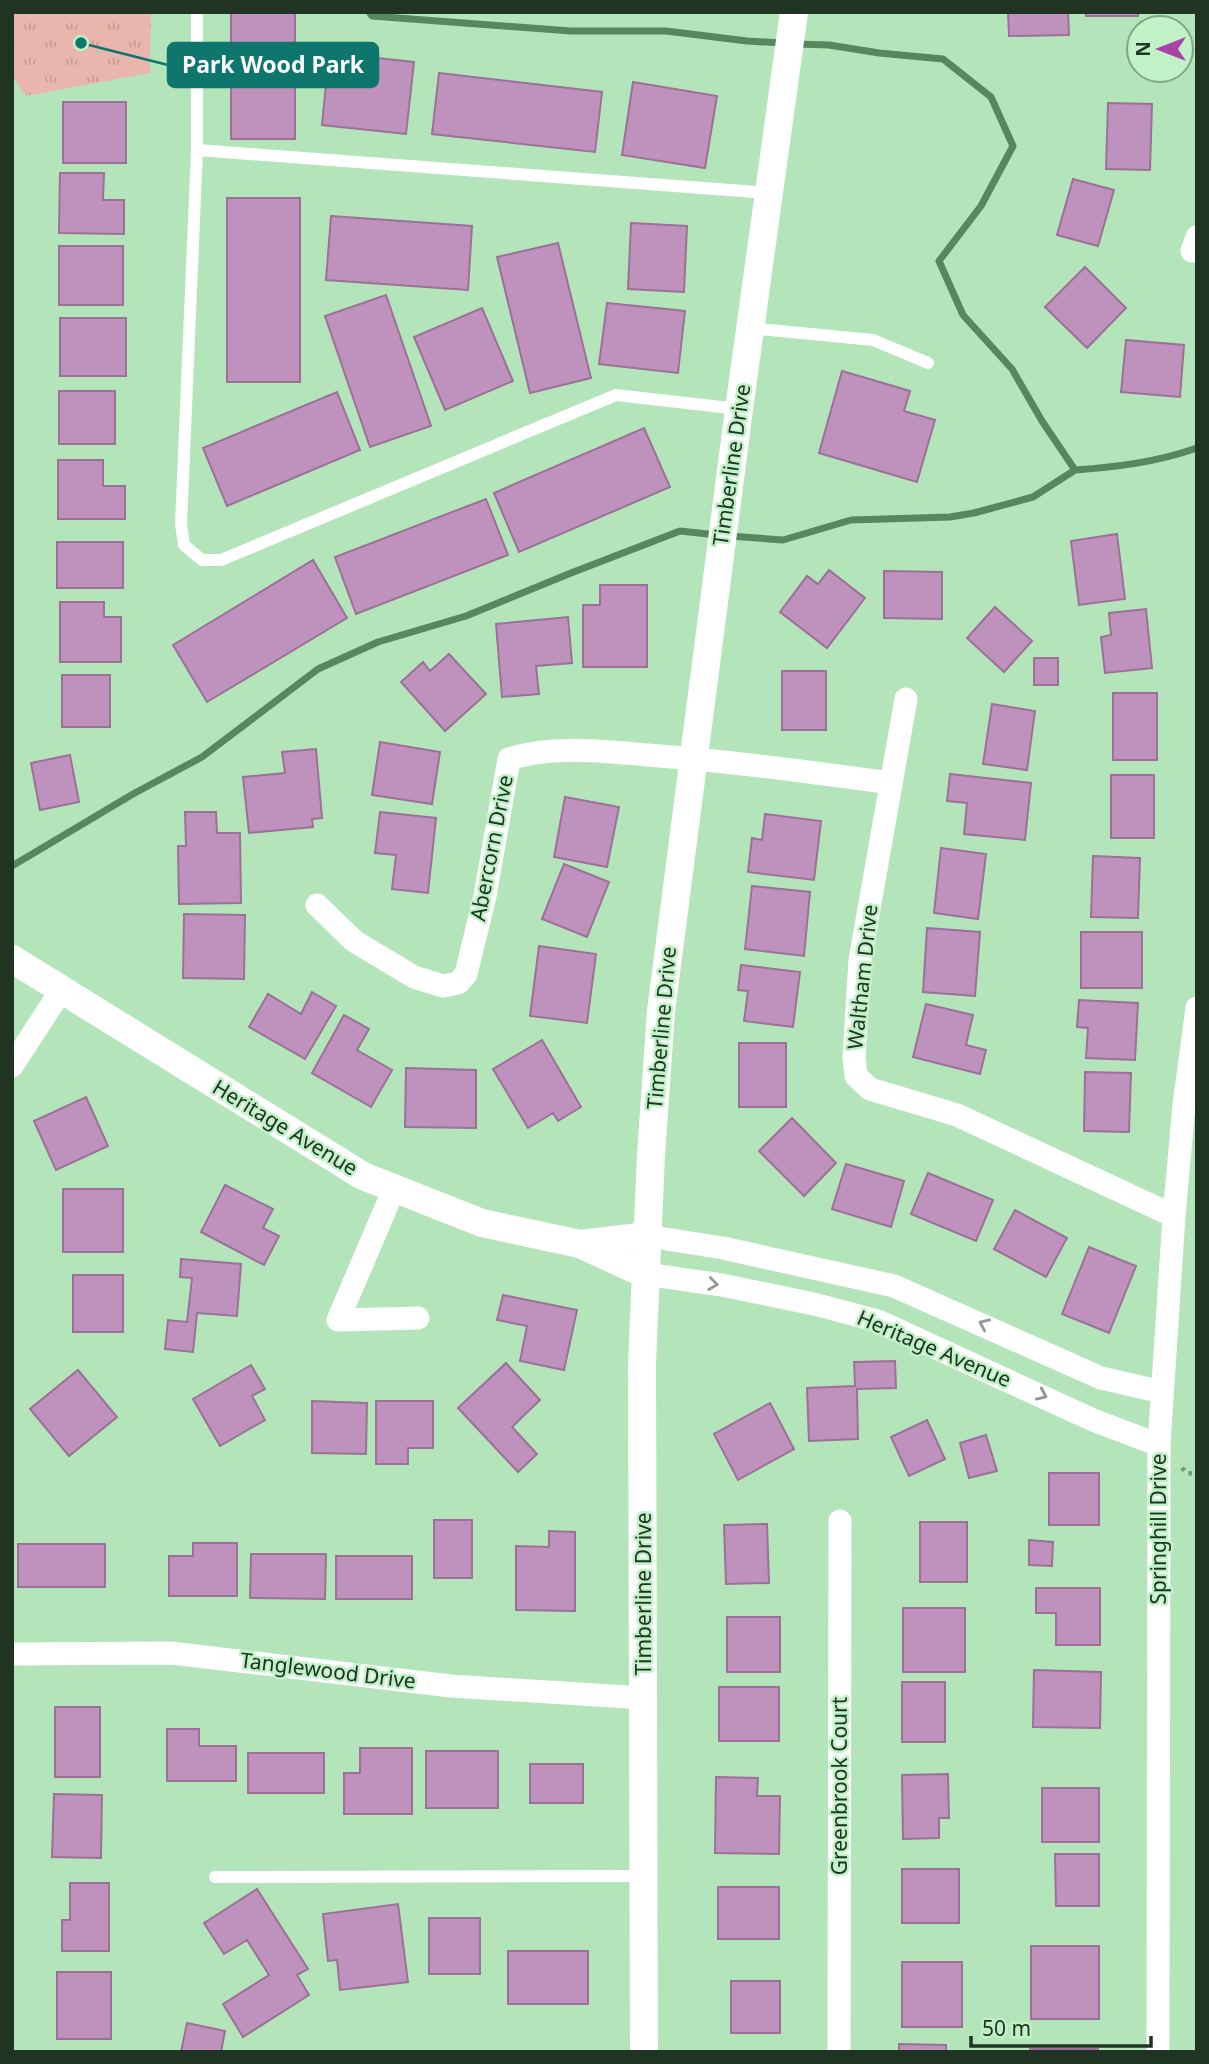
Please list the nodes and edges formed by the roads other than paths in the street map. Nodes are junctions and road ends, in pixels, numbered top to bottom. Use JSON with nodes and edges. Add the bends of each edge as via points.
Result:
{"nodes":[{"id":1,"x":197,"y":12,"type":"edge"},
{"id":2,"x":794,"y":12,"type":"edge"},
{"id":3,"x":197,"y":150,"type":"junction"},
{"id":4,"x":769,"y":193,"type":"junction"},
{"id":5,"x":750,"y":328,"type":"junction"},
{"id":6,"x":928,"y":363,"type":"dead end"},
{"id":7,"x":739,"y":409,"type":"junction"},
{"id":8,"x":906,"y":699,"type":"dead end"},
{"id":9,"x":694,"y":758,"type":"junction"},
{"id":10,"x":891,"y":783,"type":"junction"},
{"id":11,"x":317,"y":905,"type":"dead end"},
{"id":12,"x":12,"y":959,"type":"edge"},
{"id":13,"x":62,"y":989,"type":"junction"},
{"id":14,"x":1197,"y":1008,"type":"edge"},
{"id":15,"x":12,"y":1066,"type":"edge"},
{"id":16,"x":394,"y":1189,"type":"junction"},
{"id":17,"x":1174,"y":1216,"type":"junction"},
{"id":18,"x":647,"y":1236,"type":"junction"},
{"id":19,"x":580,"y":1244,"type":"junction"},
{"id":20,"x":645,"y":1274,"type":"junction"},
{"id":21,"x":418,"y":1318,"type":"dead end"},
{"id":22,"x":1162,"y":1392,"type":"junction"},
{"id":23,"x":1159,"y":1445,"type":"junction"},
{"id":24,"x":840,"y":1521,"type":"dead end"},
{"id":25,"x":12,"y":1654,"type":"edge"},
{"id":26,"x":644,"y":1698,"type":"junction"},
{"id":27,"x":215,"y":1877,"type":"dead end"},
{"id":28,"x":644,"y":1877,"type":"junction"},
{"id":29,"x":644,"y":2052,"type":"edge"},
{"id":30,"x":839,"y":2052,"type":"edge"},
{"id":31,"x":1158,"y":2052,"type":"edge"}],
"edges":[{"from":1,"to":3,"type":"lane"},
{"from":2,"to":4,"type":"street","name":"Timberline Drive"},
{"from":3,"to":4,"type":"lane"},
{"from":3,"to":7,"type":"lane","via":[[181,524],[184,545],[202,560],[221,560],[616,395]]},
{"from":4,"to":5,"type":"street","name":"Timberline Drive"},
{"from":5,"to":6,"type":"lane","via":[[873,340]]},
{"from":5,"to":7,"type":"street","name":"Timberline Drive"},
{"from":7,"to":9,"type":"street","name":"Timberline Drive"},
{"from":8,"to":10,"type":"street","name":"Waltham Drive"},
{"from":9,"to":10,"type":"street","name":"Abercorn Drive"},
{"from":9,"to":11,"type":"street","name":"Abercorn Drive","via":[[585,750],[533,752],[509,759],[485,895],[466,974],[458,983],[443,986],[414,977],[354,941]]},
{"from":9,"to":18,"type":"street","name":"Timberline Drive","via":[[661,1011]]},
{"from":10,"to":17,"type":"street","name":"Waltham Drive","via":[[860,960],[856,1076],[870,1089],[957,1115]]},
{"from":12,"to":13,"type":"street","name":"Heritage Avenue"},
{"from":13,"to":15,"type":"street"},
{"from":13,"to":16,"type":"street","name":"Heritage Avenue","via":[[363,1176]]},
{"from":14,"to":17,"type":"street","name":"Springhill Drive"},
{"from":16,"to":19,"type":"street","name":"Heritage Avenue","via":[[482,1223]]},
{"from":16,"to":21,"type":"street","via":[[338,1320]]},
{"from":17,"to":22,"type":"street","name":"Springhill Drive"},
{"from":18,"to":19,"type":"street","name":"Heritage Avenue"},
{"from":18,"to":20,"type":"street","name":"Timberline Drive"},
{"from":22,"to":18,"type":"street","name":"Heritage Avenue","one_way":true,"via":[[1101,1378],[894,1286]]},
{"from":19,"to":20,"type":"street","name":"Heritage Avenue"},
{"from":20,"to":23,"type":"street","name":"Heritage Avenue","one_way":true,"via":[[722,1285],[878,1321],[1093,1420]]},
{"from":20,"to":26,"type":"street","name":"Timberline Drive"},
{"from":22,"to":23,"type":"street","name":"Springhill Drive"},
{"from":23,"to":31,"type":"street","name":"Springhill Drive"},
{"from":24,"to":30,"type":"street","name":"Greenbrook Court"},
{"from":25,"to":26,"type":"street","name":"Tanglewood Drive","via":[[171,1653],[451,1686]]},
{"from":26,"to":28,"type":"street","name":"Timberline Drive"},
{"from":27,"to":28,"type":"lane"},
{"from":28,"to":29,"type":"street","name":"Timberline Drive"}]}
